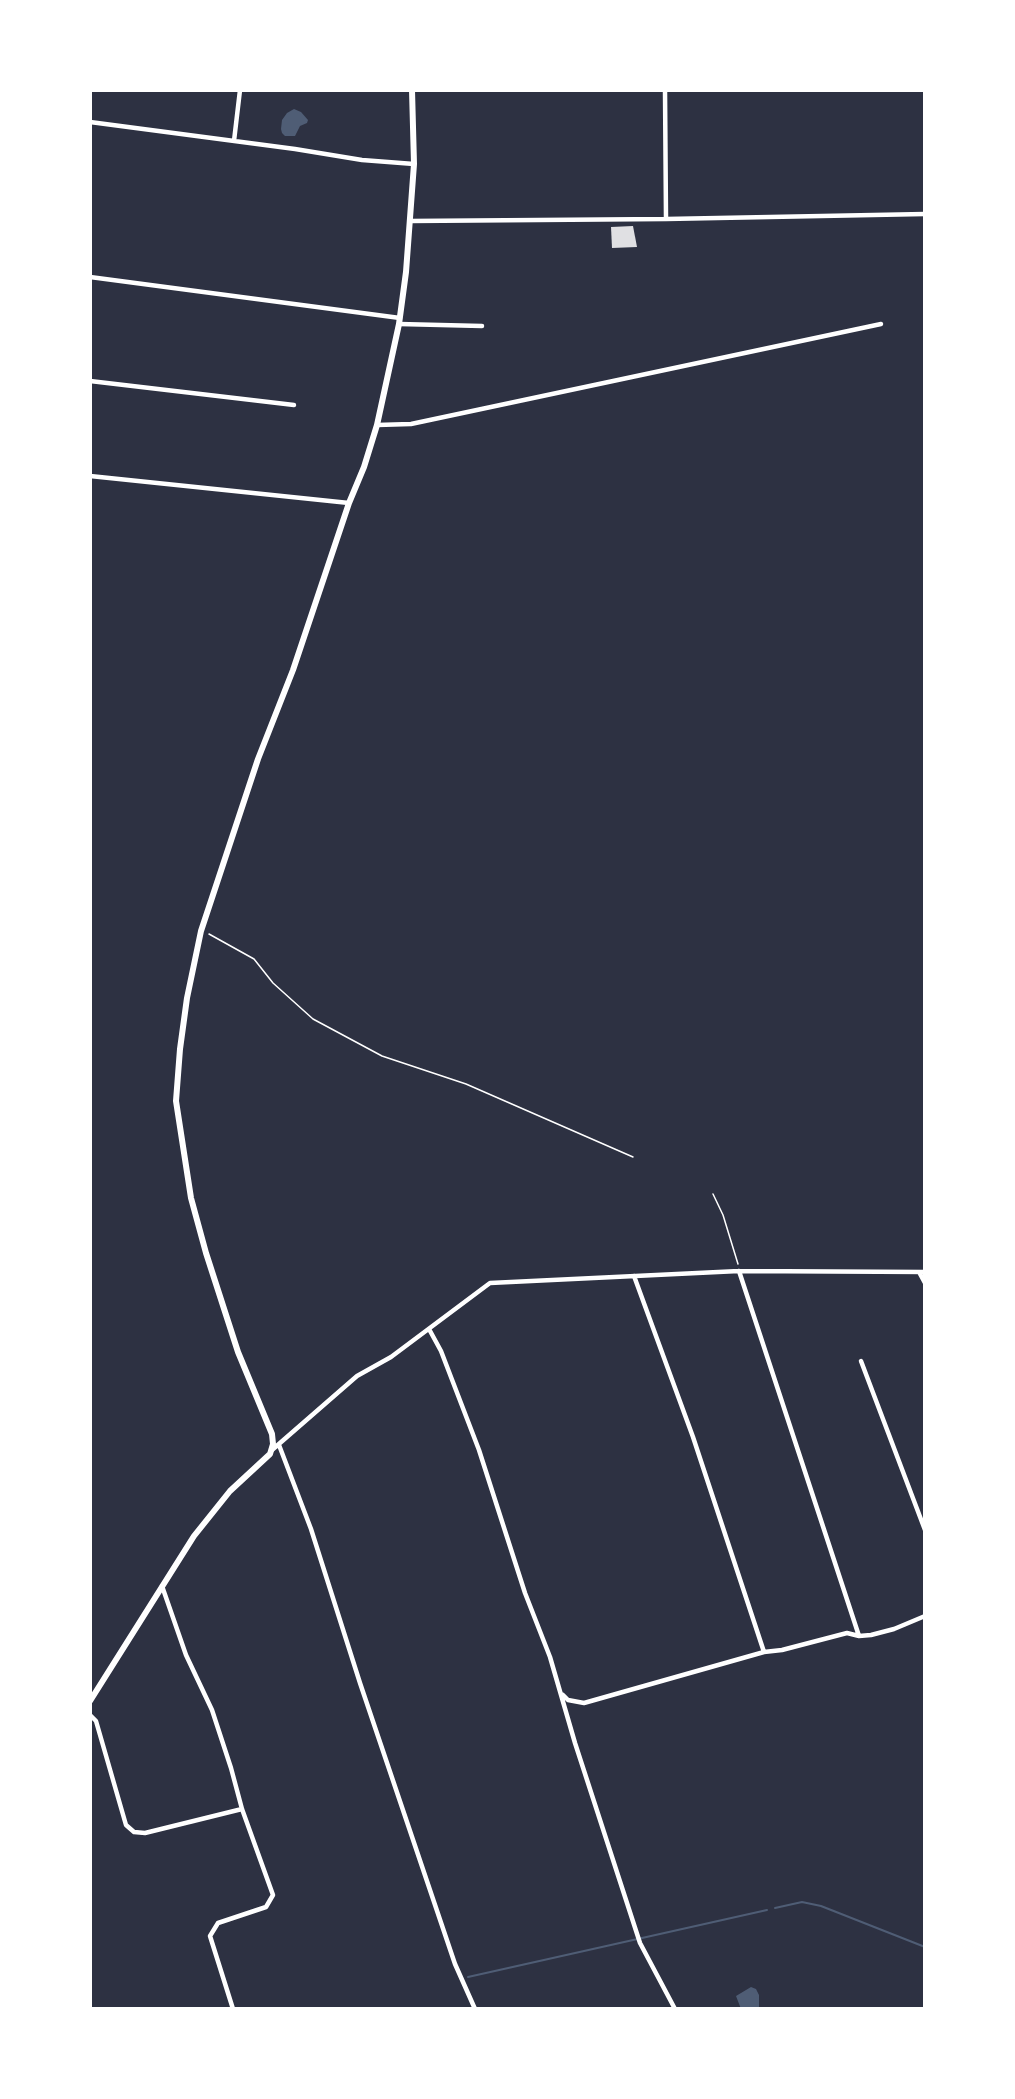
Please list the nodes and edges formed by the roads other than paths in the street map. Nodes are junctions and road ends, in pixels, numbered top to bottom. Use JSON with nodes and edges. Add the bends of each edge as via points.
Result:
{"nodes":[{"id":1,"x":240,"y":90,"type":"edge"},
{"id":2,"x":412,"y":90,"type":"edge"},
{"id":3,"x":665,"y":90,"type":"edge"},
{"id":4,"x":90,"y":122,"type":"edge"},
{"id":5,"x":234,"y":141,"type":"junction"},
{"id":6,"x":414,"y":164,"type":"junction"},
{"id":7,"x":925,"y":214,"type":"edge"},
{"id":8,"x":666,"y":219,"type":"junction"},
{"id":9,"x":410,"y":221,"type":"junction"},
{"id":10,"x":90,"y":277,"type":"edge"},
{"id":11,"x":400,"y":321,"type":"junction"},
{"id":12,"x":881,"y":324,"type":"dead end"},
{"id":13,"x":482,"y":326,"type":"dead end"},
{"id":14,"x":90,"y":381,"type":"edge"},
{"id":15,"x":294,"y":405,"type":"dead end"},
{"id":16,"x":377,"y":425,"type":"junction"},
{"id":17,"x":90,"y":476,"type":"edge"},
{"id":18,"x":349,"y":503,"type":"junction"},
{"id":19,"x":739,"y":1271,"type":"junction"},
{"id":20,"x":922,"y":1272,"type":"edge"},
{"id":21,"x":634,"y":1276,"type":"junction"},
{"id":22,"x":925,"y":1283,"type":"edge"},
{"id":23,"x":429,"y":1329,"type":"junction"},
{"id":24,"x":861,"y":1361,"type":"dead end"},
{"id":25,"x":279,"y":1444,"type":"junction"},
{"id":26,"x":272,"y":1450,"type":"junction"},
{"id":27,"x":925,"y":1530,"type":"edge"},
{"id":28,"x":162,"y":1586,"type":"junction"},
{"id":29,"x":925,"y":1616,"type":"edge"},
{"id":30,"x":859,"y":1636,"type":"junction"},
{"id":31,"x":764,"y":1652,"type":"junction"},
{"id":32,"x":561,"y":1693,"type":"junction"},
{"id":33,"x":90,"y":1701,"type":"edge"},
{"id":34,"x":90,"y":1715,"type":"edge"},
{"id":35,"x":242,"y":1809,"type":"junction"},
{"id":36,"x":233,"y":2009,"type":"edge"},
{"id":37,"x":475,"y":2009,"type":"edge"},
{"id":38,"x":675,"y":2009,"type":"edge"}],
"edges":[{"from":1,"to":5,"type":"street"},
{"from":2,"to":6,"type":"street"},
{"from":3,"to":8,"type":"street"},
{"from":4,"to":5,"type":"street"},
{"from":5,"to":6,"type":"street"},
{"from":6,"to":9,"type":"street"},
{"from":7,"to":8,"type":"street"},
{"from":8,"to":9,"type":"street"},
{"from":9,"to":11,"type":"street"},
{"from":10,"to":11,"type":"street"},
{"from":11,"to":13,"type":"street"},
{"from":11,"to":16,"type":"street"},
{"from":12,"to":16,"type":"street","via":[[422,422]]},
{"from":14,"to":15,"type":"street"},
{"from":16,"to":18,"type":"street"},
{"from":17,"to":18,"type":"street"},
{"from":18,"to":26,"type":"street","via":[[201,931],[187,998],[177,1084],[177,1117],[197,1224],[238,1352],[272,1434]]},
{"from":19,"to":20,"type":"street"},
{"from":19,"to":21,"type":"street"},
{"from":19,"to":30,"type":"street"},
{"from":20,"to":22,"type":"street"},
{"from":21,"to":23,"type":"street","via":[[490,1283]]},
{"from":21,"to":31,"type":"street","via":[[693,1437]]},
{"from":23,"to":25,"type":"street","via":[[357,1376]]},
{"from":23,"to":32,"type":"street","via":[[479,1450]]},
{"from":24,"to":27,"type":"street"},
{"from":25,"to":26,"type":"street"},
{"from":25,"to":37,"type":"street","via":[[311,1529],[455,1964]]},
{"from":26,"to":28,"type":"street","via":[[223,1499]]},
{"from":28,"to":33,"type":"street"},
{"from":28,"to":35,"type":"street","via":[[186,1655],[212,1710]]},
{"from":29,"to":30,"type":"street","via":[[894,1629]]},
{"from":30,"to":31,"type":"street","via":[[847,1633]]},
{"from":31,"to":32,"type":"street","via":[[584,1703],[568,1700]]},
{"from":32,"to":38,"type":"street","via":[[640,1943]]},
{"from":34,"to":35,"type":"street","via":[[96,1720],[126,1825],[134,1832],[145,1833]]},
{"from":35,"to":36,"type":"street","via":[[273,1895],[266,1907],[218,1923],[210,1936]]}]}
